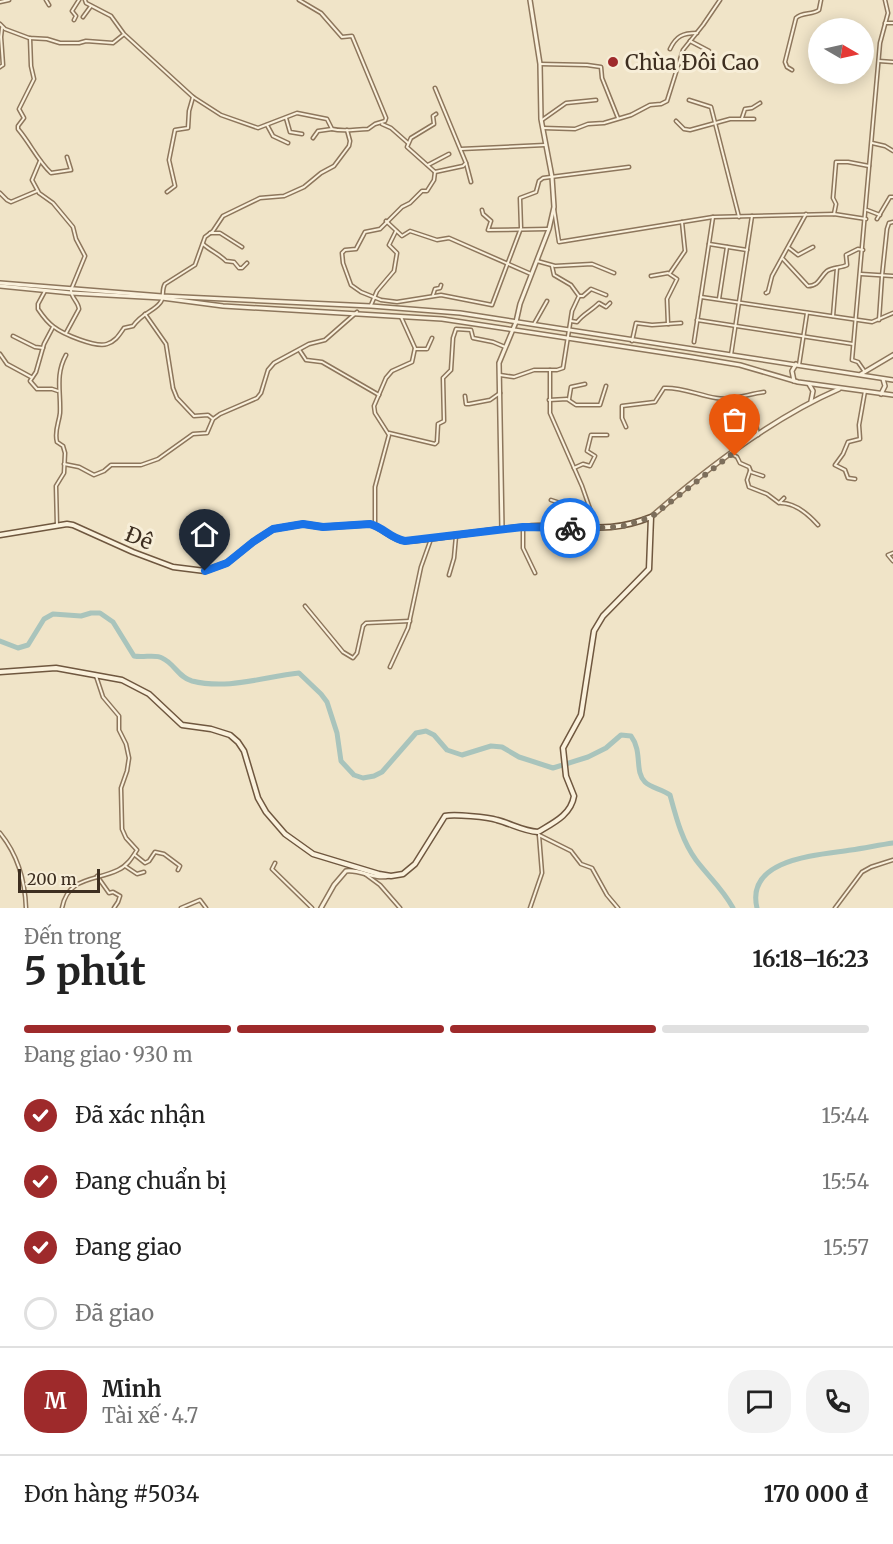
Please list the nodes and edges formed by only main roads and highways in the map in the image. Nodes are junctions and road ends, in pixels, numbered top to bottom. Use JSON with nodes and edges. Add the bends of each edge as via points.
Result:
{"nodes":[{"id":1,"x":0,"y":534,"type":"edge"},
{"id":2,"x":0,"y":672,"type":"edge"}],
"edges":[{"from":1,"to":2,"type":"main road","name":"Đê","via":[[73,525],[173,567],[205,571],[227,563],[273,529],[303,524],[375,525],[399,540],[523,527],[597,529],[627,526],[651,517],[649,569],[603,616],[594,631],[581,715],[564,745],[573,803],[564,815],[538,833],[497,820],[445,816],[412,867],[403,874],[391,876],[305,850],[266,813],[238,742],[211,729],[182,725],[149,694],[122,680],[56,668]]}]}
